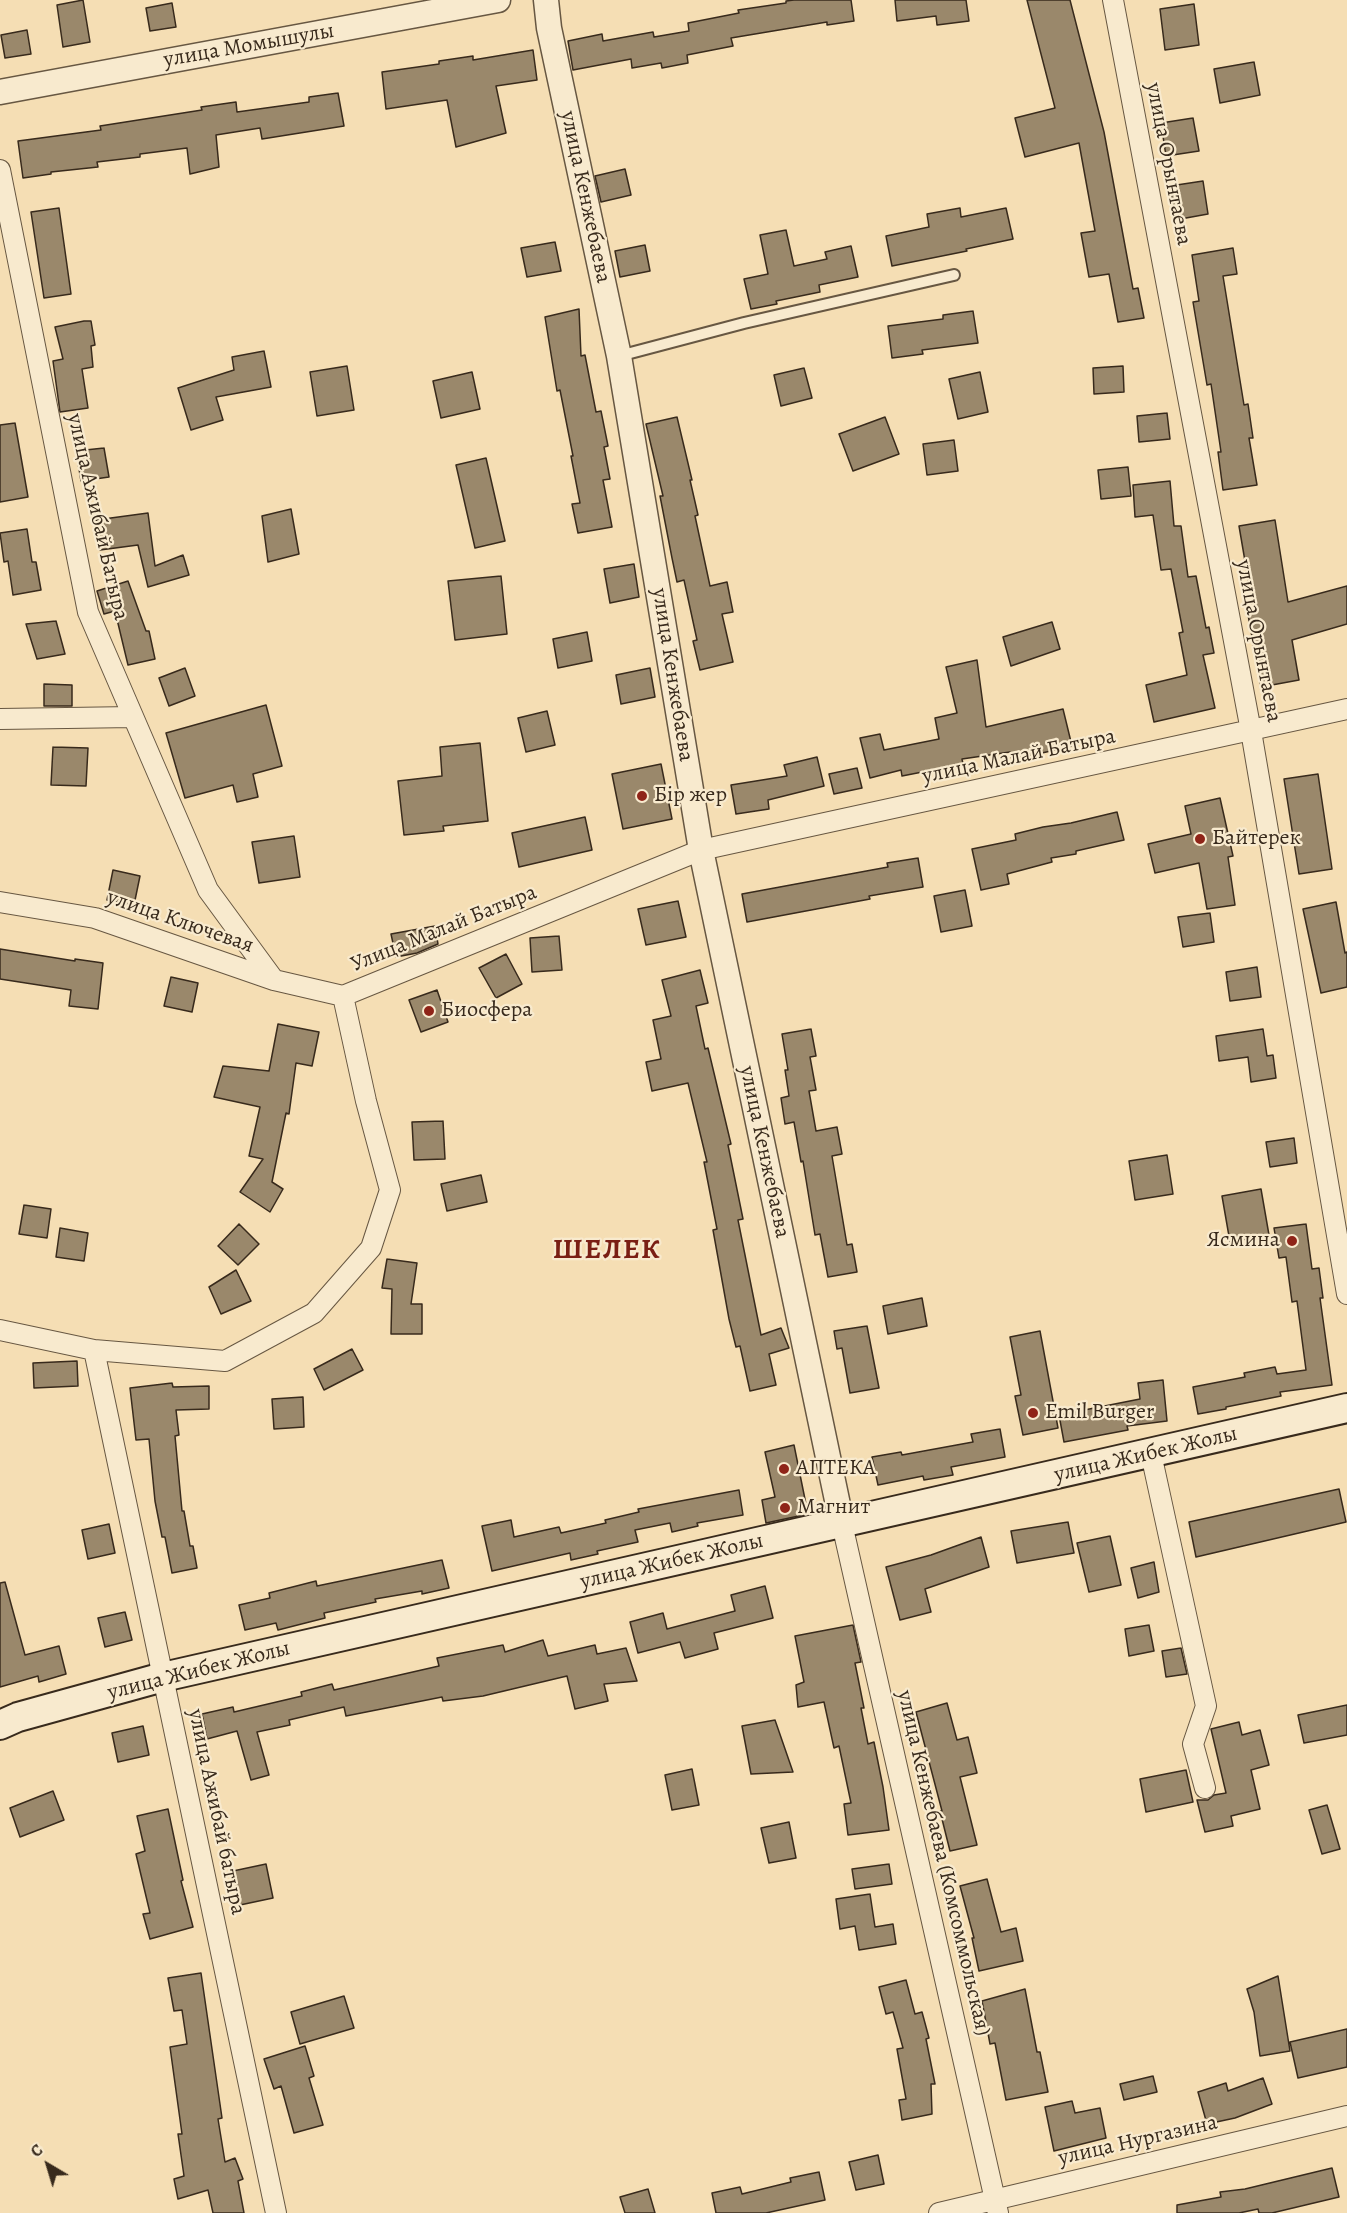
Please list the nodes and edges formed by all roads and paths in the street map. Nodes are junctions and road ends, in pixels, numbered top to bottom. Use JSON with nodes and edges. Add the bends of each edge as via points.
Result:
{"nodes":[{"id":1,"x":498,"y":0,"type":"edge"},
{"id":2,"x":546,"y":0,"type":"edge"},
{"id":3,"x":1113,"y":0,"type":"edge"},
{"id":4,"x":0,"y":92,"type":"edge"},
{"id":5,"x":0,"y":170,"type":"edge"},
{"id":6,"x":954,"y":275,"type":"dead end"},
{"id":7,"x":619,"y":356,"type":"junction"},
{"id":8,"x":1347,"y":709,"type":"edge"},
{"id":9,"x":133,"y":717,"type":"junction"},
{"id":10,"x":0,"y":719,"type":"edge"},
{"id":11,"x":1251,"y":731,"type":"junction"},
{"id":12,"x":701,"y":850,"type":"junction"},
{"id":13,"x":0,"y":902,"type":"edge"},
{"id":14,"x":274,"y":980,"type":"junction"},
{"id":15,"x":343,"y":996,"type":"junction"},
{"id":16,"x":1347,"y":1294,"type":"edge"},
{"id":17,"x":0,"y":1330,"type":"edge"},
{"id":18,"x":94,"y":1350,"type":"junction"},
{"id":19,"x":1347,"y":1408,"type":"edge"},
{"id":20,"x":1151,"y":1454,"type":"junction"},
{"id":21,"x":842,"y":1524,"type":"junction"},
{"id":22,"x":164,"y":1677,"type":"junction"},
{"id":23,"x":0,"y":1725,"type":"edge"},
{"id":24,"x":1205,"y":1788,"type":"dead end"},
{"id":25,"x":1347,"y":2116,"type":"edge"},
{"id":26,"x":996,"y":2207,"type":"edge"},
{"id":27,"x":276,"y":2213,"type":"edge"},
{"id":28,"x":939,"y":2213,"type":"edge"}],
"edges":[{"from":1,"to":4,"type":"street","name":"улица Момышулы"},
{"from":2,"to":7,"type":"street","name":"улица Кенжебаева"},
{"from":3,"to":11,"type":"street","name":"улица Орынтаева"},
{"from":5,"to":9,"type":"street","name":"улица Ажибай Батыра","via":[[88,612]]},
{"from":6,"to":7,"type":"lane"},
{"from":7,"to":12,"type":"street","name":"улица Кенжебаева"},
{"from":8,"to":11,"type":"street","name":"улица Малай Батыра"},
{"from":9,"to":10,"type":"street"},
{"from":9,"to":14,"type":"street","name":"улица Ажибай Батыра","via":[[208,890]]},
{"from":11,"to":12,"type":"street","name":"улица Малай Батыра"},
{"from":11,"to":16,"type":"street","name":"улица Орынтаева"},
{"from":12,"to":15,"type":"street","name":"Улица Малай Батыра"},
{"from":12,"to":21,"type":"street","name":"улица Кенжебаева"},
{"from":13,"to":14,"type":"street","name":"улица Ключевая","via":[[95,918]]},
{"from":14,"to":15,"type":"street","name":"улица Ключевая"},
{"from":15,"to":18,"type":"street","name":"Улица Малай Батыра","via":[[390,1190],[371,1248],[314,1313],[225,1361]]},
{"from":17,"to":18,"type":"street"},
{"from":18,"to":22,"type":"street","name":"улица Ажибай батыра"},
{"from":19,"to":20,"type":"main road","name":"улица Жибек Жолы"},
{"from":20,"to":21,"type":"main road","name":"улица Жибек Жолы"},
{"from":20,"to":24,"type":"street","via":[[1206,1706],[1193,1744]]},
{"from":21,"to":22,"type":"main road","name":"улица Жибек Жолы"},
{"from":21,"to":26,"type":"street","name":"улица Кенжебаева (Комсоммольская)"},
{"from":22,"to":23,"type":"main road","name":"улица Жибек Жолы"},
{"from":22,"to":27,"type":"street","name":"улица Ажибай батыра"},
{"from":25,"to":26,"type":"street","name":"улица Нургазина"},
{"from":26,"to":28,"type":"street","name":"улица Нургазина"}]}
